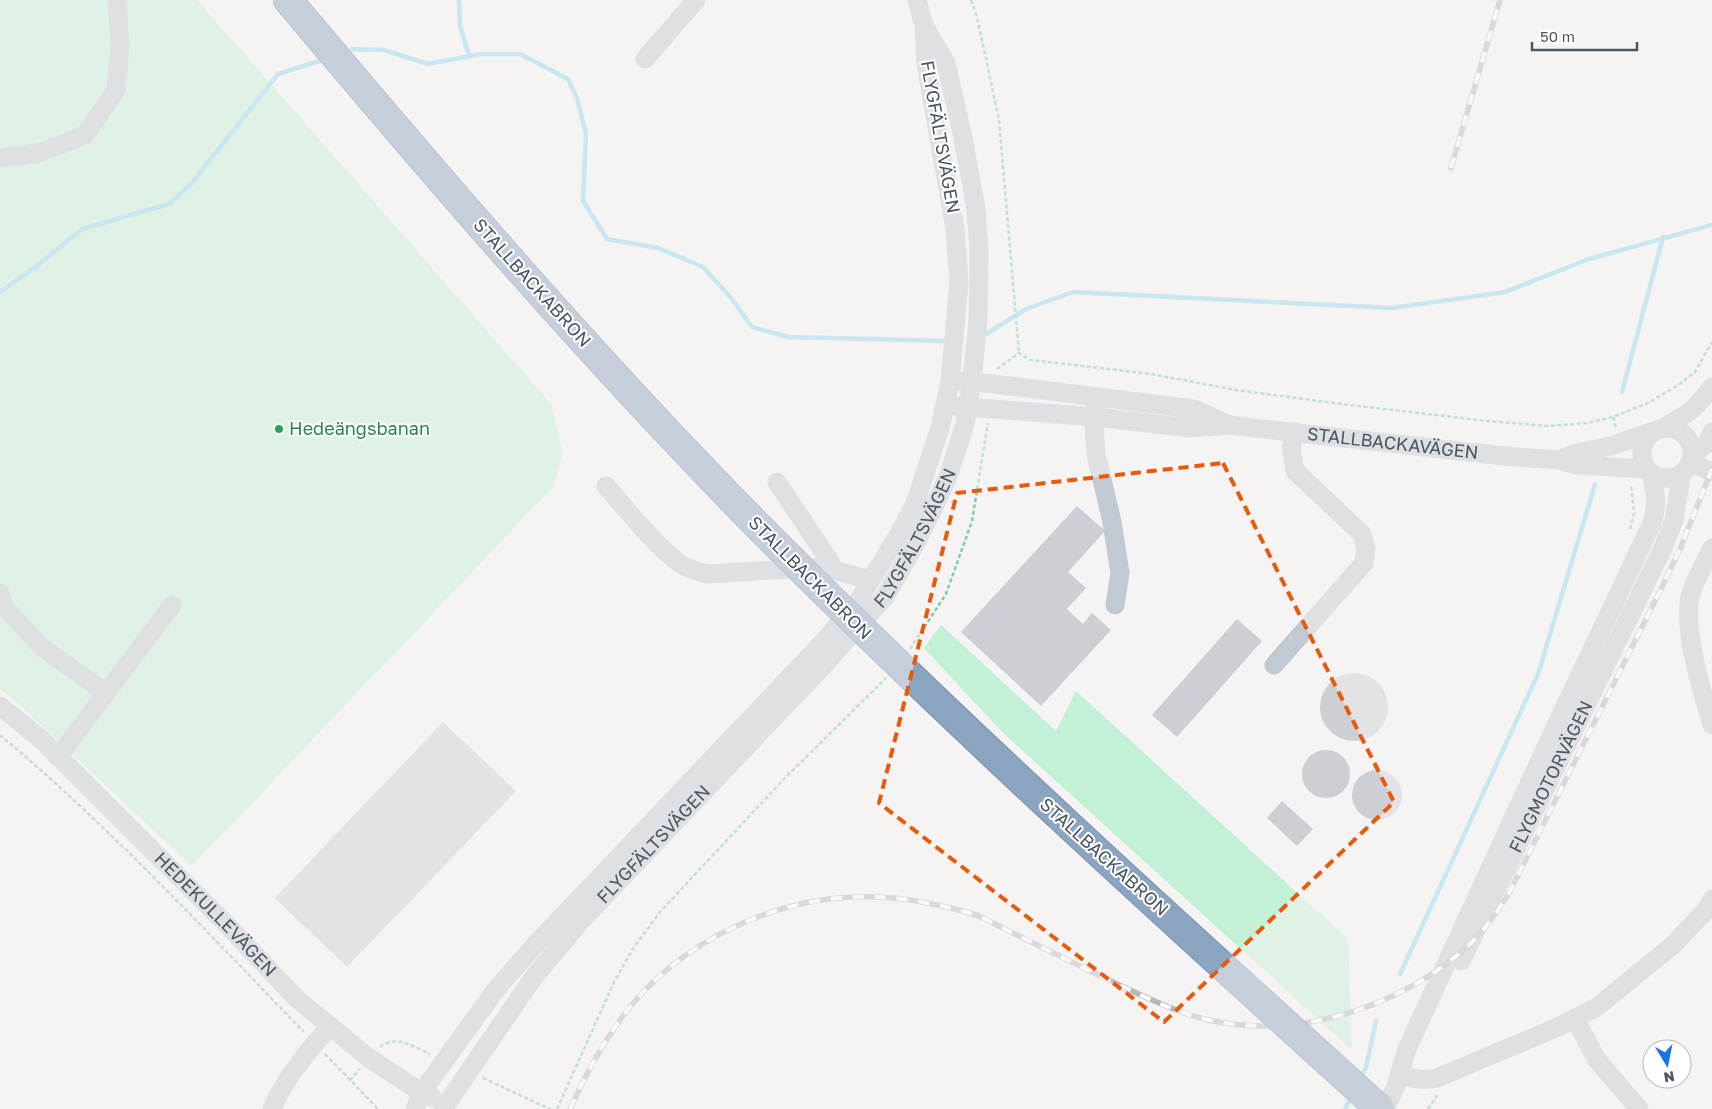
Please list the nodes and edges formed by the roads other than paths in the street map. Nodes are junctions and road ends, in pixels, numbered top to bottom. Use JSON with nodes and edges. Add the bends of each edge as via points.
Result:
{"nodes":[{"id":1,"x":117,"y":0,"type":"edge"},
{"id":2,"x":288,"y":0,"type":"edge"},
{"id":3,"x":696,"y":0,"type":"edge"},
{"id":4,"x":917,"y":0,"type":"edge"},
{"id":5,"x":924,"y":26,"type":"junction"},
{"id":6,"x":645,"y":59,"type":"dead end"},
{"id":7,"x":0,"y":158,"type":"edge"},
{"id":8,"x":951,"y":373,"type":"junction"},
{"id":9,"x":972,"y":381,"type":"junction"},
{"id":10,"x":1712,"y":387,"type":"edge"},
{"id":11,"x":1097,"y":396,"type":"junction"},
{"id":12,"x":945,"y":404,"type":"junction"},
{"id":13,"x":968,"y":407,"type":"junction"},
{"id":14,"x":1095,"y":417,"type":"junction"},
{"id":15,"x":1228,"y":424,"type":"junction"},
{"id":16,"x":1658,"y":430,"type":"junction"},
{"id":17,"x":1294,"y":432,"type":"junction"},
{"id":18,"x":1712,"y":432,"type":"edge"},
{"id":19,"x":1559,"y":460,"type":"junction"},
{"id":20,"x":1688,"y":464,"type":"junction"},
{"id":21,"x":1649,"y":470,"type":"junction"},
{"id":22,"x":1712,"y":472,"type":"edge"},
{"id":23,"x":777,"y":482,"type":"dead end"},
{"id":24,"x":606,"y":486,"type":"dead end"},
{"id":25,"x":1712,"y":548,"type":"edge"},
{"id":26,"x":830,"y":569,"type":"junction"},
{"id":27,"x":870,"y":580,"type":"junction"},
{"id":28,"x":2,"y":603,"type":"edge"},
{"id":29,"x":172,"y":605,"type":"dead end"},
{"id":30,"x":1115,"y":605,"type":"dead end"},
{"id":31,"x":1274,"y":665,"type":"dead end"},
{"id":32,"x":106,"y":693,"type":"junction"},
{"id":33,"x":0,"y":706,"type":"edge"},
{"id":34,"x":1712,"y":725,"type":"edge"},
{"id":35,"x":58,"y":757,"type":"junction"},
{"id":36,"x":1710,"y":908,"type":"edge"},
{"id":37,"x":1567,"y":1023,"type":"junction"},
{"id":38,"x":330,"y":1026,"type":"junction"},
{"id":39,"x":1401,"y":1074,"type":"junction"},
{"id":40,"x":419,"y":1101,"type":"edge"},
{"id":41,"x":445,"y":1106,"type":"edge"},
{"id":42,"x":272,"y":1109,"type":"edge"},
{"id":43,"x":1380,"y":1109,"type":"edge"},
{"id":44,"x":1385,"y":1109,"type":"edge"},
{"id":45,"x":1640,"y":1109,"type":"edge"}],
"edges":[{"from":1,"to":7,"type":"street","via":[[120,44],[116,90],[85,135],[39,153]]},
{"from":2,"to":43,"type":"highway","name":"STALLBACKABRON","bridge":true,"via":[[514,265],[760,528],[991,754]]},
{"from":3,"to":6,"type":"street"},
{"from":4,"to":5,"type":"street","name":"FLYGFÄLTSVÄGEN"},
{"from":5,"to":8,"type":"street","name":"FLYGFÄLTSVÄGEN","via":[[926,64],[956,229],[959,282]]},
{"from":5,"to":9,"type":"street","name":"FLYGFÄLTSVÄGEN","via":[[946,63],[976,209],[978,321]]},
{"from":8,"to":9,"type":"street","name":"STALLBACKAVÄGEN"},
{"from":8,"to":12,"type":"street","name":"FLYGFÄLTSVÄGEN"},
{"from":9,"to":11,"type":"street","name":"STALLBACKAVÄGEN"},
{"from":9,"to":13,"type":"street","name":"FLYGFÄLTSVÄGEN"},
{"from":10,"to":16,"type":"street","name":"STALLBACKAVÄGEN","via":[[1686,415]]},
{"from":11,"to":14,"type":"street"},
{"from":11,"to":15,"type":"street","name":"STALLBACKAVÄGEN","via":[[1194,409]]},
{"from":12,"to":13,"type":"street","name":"STALLBACKAVÄGEN"},
{"from":12,"to":27,"type":"street","name":"FLYGFÄLTSVÄGEN","via":[[916,501]]},
{"from":13,"to":14,"type":"street","name":"STALLBACKAVÄGEN"},
{"from":13,"to":41,"type":"street","name":"FLYGFÄLTSVÄGEN","via":[[960,442],[942,490],[916,543],[884,596],[824,665],[564,942],[534,977]]},
{"from":14,"to":15,"type":"street","name":"STALLBACKAVÄGEN","via":[[1190,428]]},
{"from":14,"to":30,"type":"street","via":[[1096,454],[1120,573]]},
{"from":15,"to":17,"type":"street","name":"STALLBACKAVÄGEN"},
{"from":16,"to":19,"type":"street","name":"STALLBACKAVÄGEN"},
{"from":16,"to":20,"type":"street","via":[[1670,428],[1684,434],[1689,441]]},
{"from":16,"to":21,"type":"street","via":[[1643,444],[1643,461]]},
{"from":17,"to":19,"type":"street","name":"STALLBACKAVÄGEN"},
{"from":17,"to":31,"type":"street","via":[[1291,448],[1295,470],[1362,534],[1366,549],[1364,563]]},
{"from":18,"to":20,"type":"street"},
{"from":19,"to":21,"type":"street","name":"STALLBACKAVÄGEN","via":[[1576,465]]},
{"from":20,"to":21,"type":"street","via":[[1674,477],[1658,476]]},
{"from":20,"to":22,"type":"street"},
{"from":20,"to":39,"type":"street","name":"FLYGMOTORVÄGEN","via":[[1664,548],[1415,1056]]},
{"from":21,"to":39,"type":"street","name":"FLYGMOTORVÄGEN","via":[[1656,502],[1651,525],[1407,1049]]},
{"from":23,"to":26,"type":"street","via":[[831,563]]},
{"from":24,"to":26,"type":"street","via":[[660,546],[684,566],[696,571],[708,574]]},
{"from":25,"to":34,"type":"street","via":[[1691,596],[1688,612],[1694,655]]},
{"from":26,"to":27,"type":"street"},
{"from":27,"to":40,"type":"street","name":"FLYGFÄLTSVÄGEN","via":[[860,598],[826,639],[497,988]]},
{"from":28,"to":32,"type":"street","via":[[43,648]]},
{"from":29,"to":32,"type":"street"},
{"from":32,"to":35,"type":"street"},
{"from":33,"to":35,"type":"street","name":"HEDEKULLEVÄGEN"},
{"from":35,"to":38,"type":"street","name":"HEDEKULLEVÄGEN","via":[[229,926],[297,999]]},
{"from":36,"to":37,"type":"street","via":[[1673,945],[1597,1007]]},
{"from":37,"to":39,"type":"street","via":[[1437,1078],[1414,1079]]},
{"from":37,"to":45,"type":"street"},
{"from":38,"to":40,"type":"street","name":"HEDEKULLEVÄGEN"},
{"from":38,"to":42,"type":"street","via":[[303,1055],[282,1086]]},
{"from":39,"to":44,"type":"street","name":"FLYGMOTORVÄGEN"},
{"from":40,"to":41,"type":"street","name":"HEDEKULLEVÄGEN"}]}
